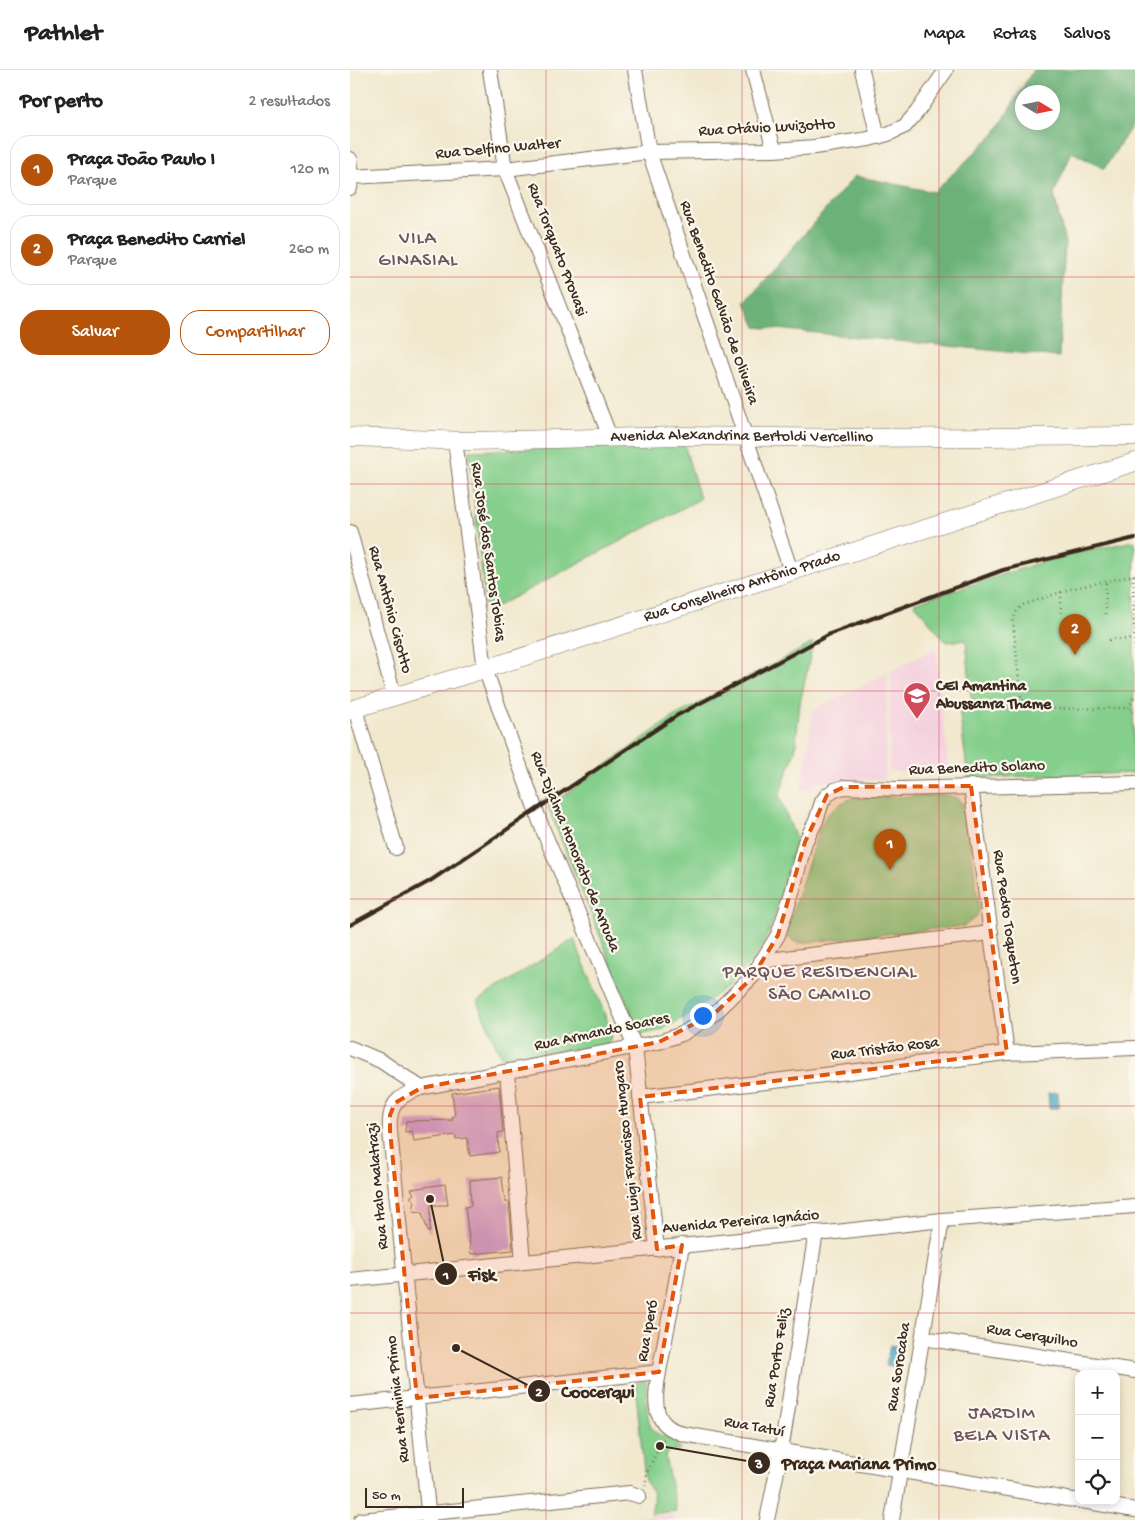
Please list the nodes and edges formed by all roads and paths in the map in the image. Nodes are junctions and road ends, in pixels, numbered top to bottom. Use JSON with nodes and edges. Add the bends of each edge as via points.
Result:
{"nodes":[{"id":1,"x":490,"y":70,"type":"edge"},
{"id":2,"x":635,"y":70,"type":"edge"},
{"id":3,"x":753,"y":70,"type":"edge"},
{"id":4,"x":862,"y":70,"type":"edge"},
{"id":5,"x":946,"y":70,"type":"edge"},
{"id":6,"x":878,"y":136,"type":"junction"},
{"id":7,"x":774,"y":150,"type":"junction"},
{"id":8,"x":649,"y":152,"type":"junction"},
{"id":9,"x":350,"y":159,"type":"edge"},
{"id":10,"x":505,"y":169,"type":"junction"},
{"id":11,"x":351,"y":181,"type":"edge"},
{"id":12,"x":744,"y":436,"type":"junction"},
{"id":13,"x":350,"y":437,"type":"edge"},
{"id":14,"x":610,"y":437,"type":"junction"},
{"id":15,"x":1134,"y":438,"type":"edge"},
{"id":16,"x":455,"y":440,"type":"junction"},
{"id":17,"x":1135,"y":462,"type":"edge"},
{"id":18,"x":350,"y":532,"type":"edge"},
{"id":19,"x":791,"y":571,"type":"junction"},
{"id":20,"x":1134,"y":575,"type":"edge"},
{"id":21,"x":1106,"y":582,"type":"junction"},
{"id":22,"x":1061,"y":592,"type":"junction"},
{"id":23,"x":1105,"y":614,"type":"dead end"},
{"id":24,"x":1061,"y":617,"type":"dead end"},
{"id":25,"x":1134,"y":639,"type":"edge"},
{"id":26,"x":1109,"y":640,"type":"dead end"},
{"id":27,"x":1135,"y":662,"type":"edge"},
{"id":28,"x":485,"y":669,"type":"junction"},
{"id":29,"x":1135,"y":695,"type":"edge"},
{"id":30,"x":394,"y":696,"type":"junction"},
{"id":31,"x":352,"y":710,"type":"edge"},
{"id":32,"x":1135,"y":783,"type":"edge"},
{"id":33,"x":971,"y":786,"type":"junction"},
{"id":34,"x":824,"y":799,"type":"joint"},
{"id":35,"x":396,"y":848,"type":"dead end"},
{"id":36,"x":991,"y":933,"type":"junction"},
{"id":37,"x":761,"y":961,"type":"junction"},
{"id":38,"x":635,"y":1047,"type":"junction"},
{"id":39,"x":350,"y":1048,"type":"edge"},
{"id":40,"x":1135,"y":1048,"type":"edge"},
{"id":41,"x":1006,"y":1053,"type":"junction"},
{"id":42,"x":507,"y":1072,"type":"junction"},
{"id":43,"x":422,"y":1088,"type":"junction"},
{"id":44,"x":640,"y":1097,"type":"junction"},
{"id":45,"x":400,"y":1098,"type":"joint"},
{"id":46,"x":1135,"y":1206,"type":"edge"},
{"id":47,"x":942,"y":1220,"type":"junction"},
{"id":48,"x":816,"y":1232,"type":"junction"},
{"id":49,"x":682,"y":1245,"type":"junction"},
{"id":50,"x":657,"y":1249,"type":"junction"},
{"id":51,"x":523,"y":1262,"type":"junction"},
{"id":52,"x":404,"y":1274,"type":"junction"},
{"id":53,"x":350,"y":1280,"type":"edge"},
{"id":54,"x":923,"y":1338,"type":"junction"},
{"id":55,"x":1135,"y":1371,"type":"edge"},
{"id":56,"x":659,"y":1372,"type":"junction"},
{"id":57,"x":417,"y":1398,"type":"junction"},
{"id":58,"x":350,"y":1405,"type":"edge"},
{"id":59,"x":666,"y":1425,"type":"junction"},
{"id":60,"x":781,"y":1451,"type":"junction"},
{"id":61,"x":901,"y":1471,"type":"junction"},
{"id":62,"x":639,"y":1496,"type":"joint"},
{"id":63,"x":1075,"y":1500,"type":"edge"},
{"id":64,"x":1104,"y":1505,"type":"edge"},
{"id":65,"x":1135,"y":1510,"type":"edge"},
{"id":66,"x":429,"y":1517,"type":"edge"},
{"id":67,"x":361,"y":1520,"type":"edge"},
{"id":68,"x":768,"y":1520,"type":"edge"},
{"id":69,"x":892,"y":1520,"type":"edge"}],
"edges":[{"from":1,"to":10,"type":"street","name":"Rua Torquato Provasi"},
{"from":2,"to":8,"type":"street","name":"Rua Benedito Galvão de Oliveira"},
{"from":3,"to":7,"type":"street"},
{"from":4,"to":6,"type":"street"},
{"from":5,"to":6,"type":"street","name":"Rua Otávio Luvizotto","via":[[905,126]]},
{"from":6,"to":7,"type":"street","name":"Rua Otávio Luvizotto"},
{"from":7,"to":8,"type":"street","name":"Rua Otávio Luvizotto"},
{"from":8,"to":10,"type":"street","name":"Rua Delfino Walter"},
{"from":8,"to":12,"type":"street","name":"Rua Benedito Galvão de Oliveira"},
{"from":9,"to":11,"type":"street"},
{"from":10,"to":11,"type":"street","name":"Rua Delfino Walter"},
{"from":10,"to":14,"type":"street","name":"Rua Torquato Provasi"},
{"from":12,"to":14,"type":"main road","name":"Avenida Alexandrina Bertoldi Vercellino"},
{"from":12,"to":15,"type":"main road","name":"Avenida Alexandrina Bertoldi Vercellino"},
{"from":12,"to":19,"type":"street","name":"Rua Benedito Galvão de Oliveira"},
{"from":13,"to":16,"type":"main road","name":"Avenida Alexandrina Bertoldi Vercellino"},
{"from":14,"to":16,"type":"main road","name":"Avenida Alexandrina Bertoldi Vercellino"},
{"from":16,"to":28,"type":"street","name":"Rua José dos Santos Tobias"},
{"from":17,"to":19,"type":"main road","name":"Rua Conselheiro Antônio Prado"},
{"from":18,"to":30,"type":"street","name":"Rua Antônio Cisotto"},
{"from":19,"to":28,"type":"main road","name":"Rua Conselheiro Antônio Prado"},
{"from":20,"to":21,"type":"path"},
{"from":20,"to":25,"type":"path"},
{"from":21,"to":22,"type":"path"},
{"from":21,"to":23,"type":"path"},
{"from":22,"to":24,"type":"path"},
{"from":22,"to":29,"type":"path","via":[[1023,605],[1016,612],[1013,621],[1023,702],[1038,709],[1129,708]]},
{"from":25,"to":26,"type":"path"},
{"from":25,"to":27,"type":"path"},
{"from":28,"to":30,"type":"main road","name":"Rua Conselheiro Antônio Prado"},
{"from":28,"to":38,"type":"street","name":"Rua Djalma Honorato de Arruda","via":[[543,830]]},
{"from":30,"to":31,"type":"main road","name":"Rua Conselheiro Antônio Prado"},
{"from":31,"to":35,"type":"street"},
{"from":32,"to":33,"type":"street","name":"Rua Benedito Solano"},
{"from":33,"to":34,"type":"street","name":"Rua Benedito Solano","via":[[844,787],[830,792]]},
{"from":33,"to":36,"type":"street","name":"Rua Pedro Toqueton"},
{"from":34,"to":37,"type":"street","name":"Rua Armando Soares","via":[[805,842],[778,935]]},
{"from":36,"to":37,"type":"street"},
{"from":36,"to":41,"type":"street","name":"Rua Pedro Toqueton"},
{"from":37,"to":38,"type":"street","name":"Rua Armando Soares","via":[[751,978],[716,1013],[682,1034]]},
{"from":38,"to":42,"type":"street","name":"Rua Armando Soares"},
{"from":38,"to":44,"type":"street","name":"Rua Luigi Francisco Hungaro"},
{"from":39,"to":43,"type":"street","via":[[381,1061]]},
{"from":40,"to":41,"type":"street","name":"Rua Tristão Rosa"},
{"from":41,"to":44,"type":"street","name":"Rua Tristão Rosa"},
{"from":42,"to":43,"type":"street","name":"Rua Armando Soares"},
{"from":42,"to":51,"type":"street"},
{"from":43,"to":45,"type":"street","name":"Rua Armando Soares"},
{"from":44,"to":50,"type":"street","name":"Rua Luigi Francisco Hungaro"},
{"from":45,"to":52,"type":"street","name":"Rua Italo Malatrazi","via":[[391,1110],[389,1120]]},
{"from":46,"to":47,"type":"street","name":"Avenida Pereira Ignácio"},
{"from":47,"to":48,"type":"street","name":"Avenida Pereira Ignácio"},
{"from":47,"to":54,"type":"street","name":"Rua Sorocaba"},
{"from":48,"to":49,"type":"street","name":"Avenida Pereira Ignácio"},
{"from":48,"to":60,"type":"street","name":"Rua Porto Feliz"},
{"from":49,"to":50,"type":"street","name":"Avenida Pereira Ignácio"},
{"from":49,"to":56,"type":"street","name":"Rua Iperó"},
{"from":50,"to":51,"type":"street","name":"Avenida Pereira Ignácio"},
{"from":51,"to":52,"type":"street","name":"Avenida Pereira Ignácio"},
{"from":52,"to":53,"type":"street","name":"Avenida Pereira Ignácio"},
{"from":52,"to":57,"type":"street","name":"Rua Herminia Primo"},
{"from":54,"to":55,"type":"street","name":"Rua Cerquilho"},
{"from":54,"to":61,"type":"street","name":"Rua Sorocaba"},
{"from":56,"to":57,"type":"street"},
{"from":56,"to":59,"type":"street","name":"Rua Iperó","via":[[656,1406]]},
{"from":57,"to":58,"type":"street"},
{"from":57,"to":66,"type":"street","name":"Rua Herminia Primo"},
{"from":59,"to":60,"type":"street","name":"Rua Tatuí","via":[[683,1434]]},
{"from":59,"to":62,"type":"path"},
{"from":60,"to":61,"type":"street","name":"Rua Tatuí"},
{"from":60,"to":68,"type":"street","name":"Rua Porto Feliz"},
{"from":61,"to":63,"type":"street","name":"Rua Tatuí"},
{"from":61,"to":69,"type":"street","name":"Rua Sorocaba"},
{"from":62,"to":66,"type":"street","via":[[630,1493]]},
{"from":64,"to":65,"type":"street","name":"Rua Tatuí"},
{"from":66,"to":67,"type":"street"}]}
